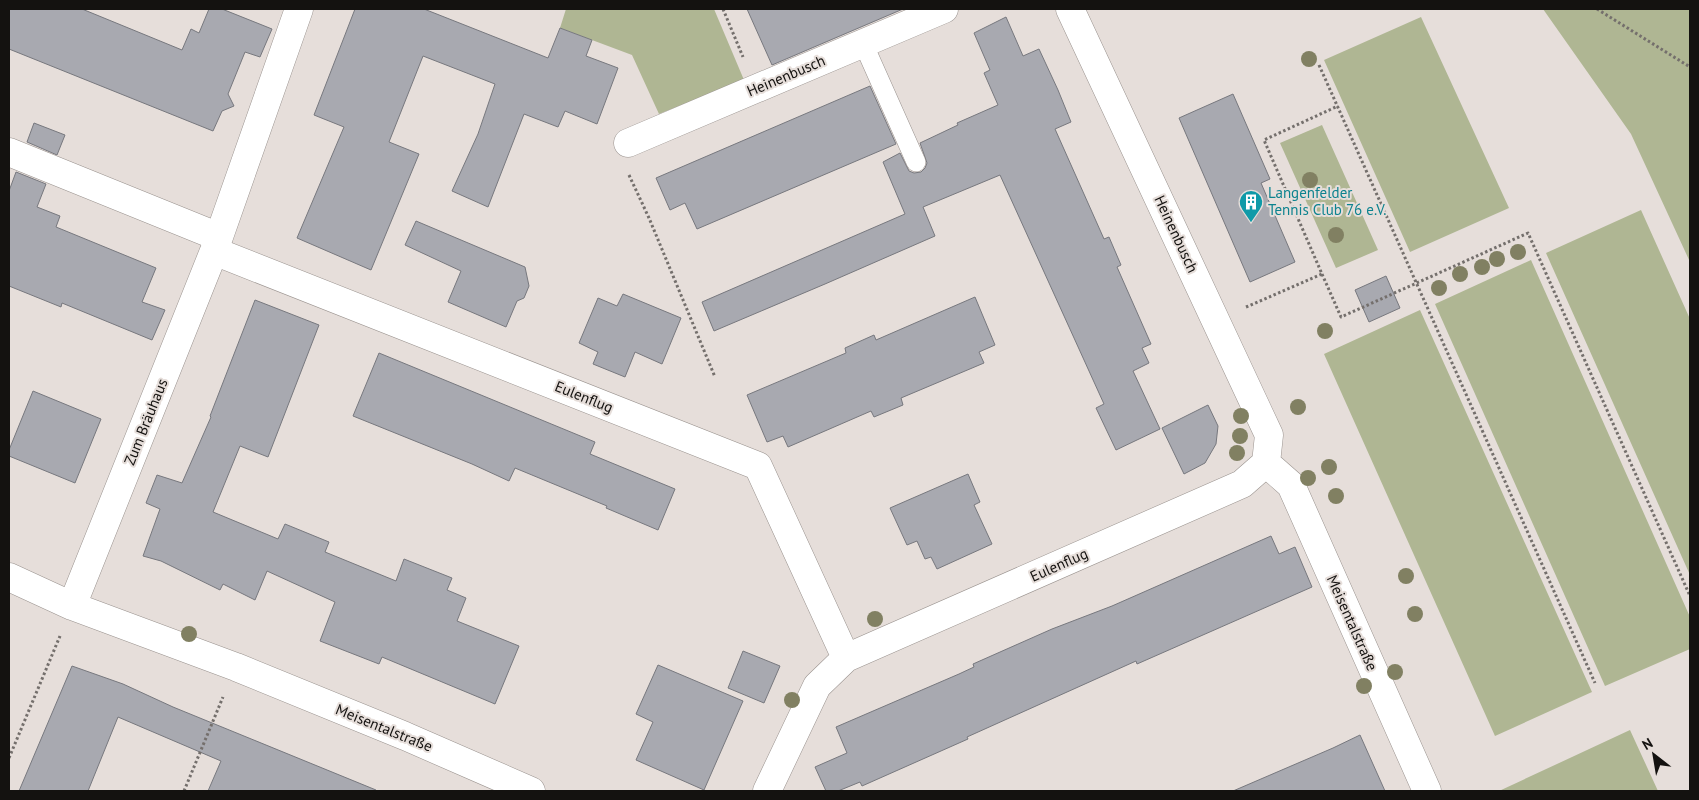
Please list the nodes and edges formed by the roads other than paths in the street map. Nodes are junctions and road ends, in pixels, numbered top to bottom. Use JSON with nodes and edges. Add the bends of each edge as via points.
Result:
{"nodes":[{"id":1,"x":299,"y":9,"type":"edge"},
{"id":2,"x":944,"y":9,"type":"edge"},
{"id":3,"x":1070,"y":9,"type":"edge"},
{"id":4,"x":863,"y":43,"type":"junction"},
{"id":5,"x":628,"y":143,"type":"road end"},
{"id":6,"x":9,"y":152,"type":"edge"},
{"id":7,"x":916,"y":162,"type":"dead end"},
{"id":8,"x":217,"y":244,"type":"junction"},
{"id":9,"x":1266,"y":463,"type":"junction"},
{"id":10,"x":9,"y":577,"type":"edge"},
{"id":11,"x":72,"y":606,"type":"junction"},
{"id":12,"x":846,"y":658,"type":"junction"},
{"id":13,"x":531,"y":791,"type":"edge"},
{"id":14,"x":767,"y":791,"type":"edge"},
{"id":15,"x":1427,"y":791,"type":"edge"}],
"edges":[{"from":1,"to":8,"type":"street","name":"Zum Bräuhaus"},
{"from":2,"to":4,"type":"street","name":"Heinenbusch"},
{"from":3,"to":9,"type":"street","name":"Heinenbusch","via":[[1269,435]]},
{"from":4,"to":5,"type":"street","name":"Heinenbusch"},
{"from":4,"to":7,"type":"lane"},
{"from":6,"to":8,"type":"street"},
{"from":8,"to":11,"type":"street","name":"Zum Bräuhaus"},
{"from":8,"to":12,"type":"street","name":"Eulenflug","via":[[758,466]]},
{"from":9,"to":12,"type":"street","name":"Eulenflug","via":[[1242,484]]},
{"from":9,"to":15,"type":"street","name":"Meisentalstraße","via":[[1290,485]]},
{"from":10,"to":11,"type":"street","name":"Meisentalstraße"},
{"from":11,"to":13,"type":"street","name":"Meisentalstraße","via":[[236,667]]},
{"from":12,"to":14,"type":"street","name":"Eulenflug","via":[[817,686]]}]}
